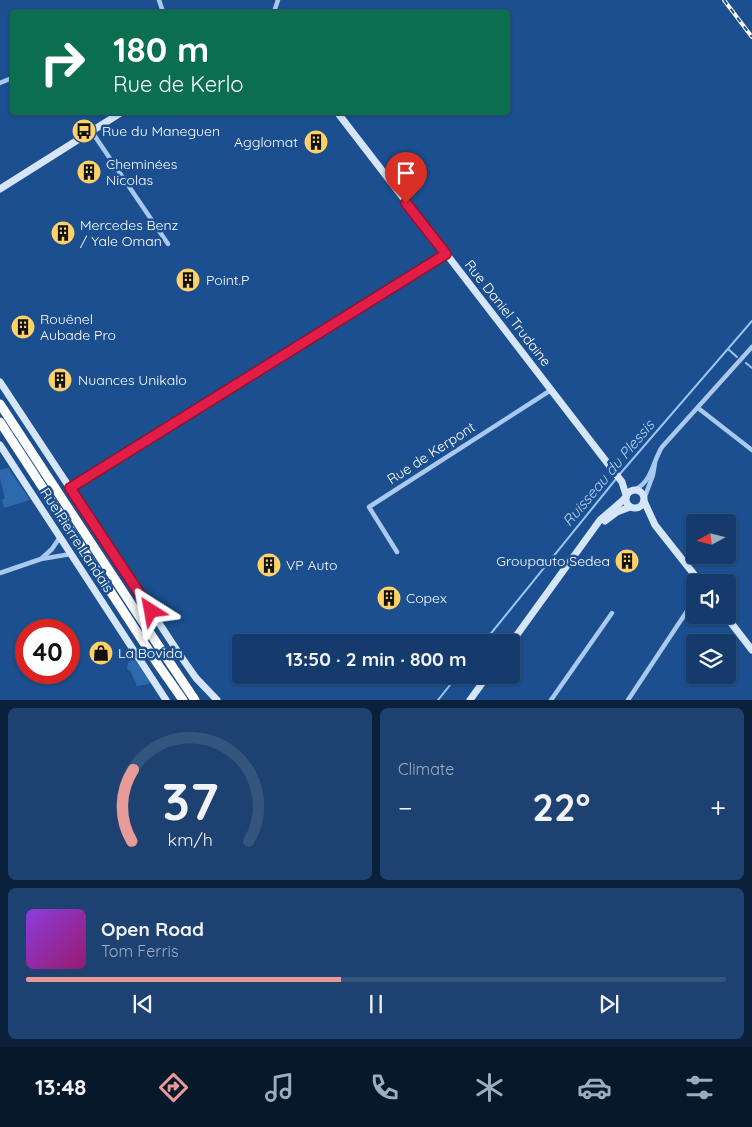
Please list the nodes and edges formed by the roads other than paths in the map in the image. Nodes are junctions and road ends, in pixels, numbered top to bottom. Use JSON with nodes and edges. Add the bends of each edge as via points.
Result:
{"nodes":[{"id":1,"x":118,"y":115,"type":"edge"},
{"id":2,"x":339,"y":115,"type":"edge"},
{"id":3,"x":92,"y":132,"type":"junction"},
{"id":4,"x":0,"y":189,"type":"edge"},
{"id":5,"x":168,"y":244,"type":"dead end"},
{"id":6,"x":446,"y":254,"type":"junction"},
{"id":7,"x":752,"y":346,"type":"edge"},
{"id":8,"x":0,"y":382,"type":"edge"},
{"id":9,"x":551,"y":390,"type":"junction"},
{"id":10,"x":0,"y":404,"type":"edge"},
{"id":11,"x":698,"y":408,"type":"junction"},
{"id":12,"x":0,"y":422,"type":"edge"},
{"id":13,"x":0,"y":445,"type":"edge"},
{"id":14,"x":752,"y":450,"type":"edge"},
{"id":15,"x":656,"y":459,"type":"junction"},
{"id":16,"x":622,"y":482,"type":"junction"},
{"id":17,"x":70,"y":488,"type":"junction"},
{"id":18,"x":635,"y":489,"type":"junction"},
{"id":19,"x":626,"y":496,"type":"junction"},
{"id":20,"x":644,"y":500,"type":"junction"},
{"id":21,"x":632,"y":507,"type":"junction"},
{"id":22,"x":655,"y":525,"type":"junction"},
{"id":23,"x":592,"y":533,"type":"junction"},
{"id":24,"x":60,"y":537,"type":"junction"},
{"id":25,"x":397,"y":552,"type":"dead end"},
{"id":26,"x":71,"y":554,"type":"junction"},
{"id":27,"x":41,"y":559,"type":"junction"},
{"id":28,"x":0,"y":573,"type":"edge"},
{"id":29,"x":694,"y":574,"type":"edge"},
{"id":30,"x":612,"y":613,"type":"dead end"},
{"id":31,"x":686,"y":613,"type":"edge"},
{"id":32,"x":732,"y":624,"type":"edge"},
{"id":33,"x":518,"y":634,"type":"edge"},
{"id":34,"x":752,"y":650,"type":"edge"},
{"id":35,"x":482,"y":684,"type":"edge"},
{"id":36,"x":166,"y":700,"type":"edge"},
{"id":37,"x":183,"y":700,"type":"edge"},
{"id":38,"x":196,"y":700,"type":"edge"},
{"id":39,"x":217,"y":700,"type":"edge"},
{"id":40,"x":470,"y":700,"type":"edge"},
{"id":41,"x":552,"y":700,"type":"edge"},
{"id":42,"x":628,"y":700,"type":"edge"}],
"edges":[{"from":1,"to":3,"type":"street"},
{"from":2,"to":6,"type":"street","name":"Rue Daniel Trudaine"},
{"from":3,"to":4,"type":"street"},
{"from":3,"to":5,"type":"street"},
{"from":6,"to":9,"type":"street","name":"Rue Daniel Trudaine"},
{"from":6,"to":17,"type":"street"},
{"from":7,"to":11,"type":"street"},
{"from":8,"to":17,"type":"street"},
{"from":9,"to":16,"type":"street","name":"Rue Daniel Trudaine"},
{"from":9,"to":25,"type":"street","name":"Rue de Kerpont","via":[[369,507]]},
{"from":10,"to":38,"type":"highway"},
{"from":11,"to":14,"type":"street"},
{"from":11,"to":15,"type":"street","via":[[662,447]]},
{"from":12,"to":37,"type":"highway"},
{"from":13,"to":24,"type":"street","name":"Rue Pierre Landais"},
{"from":15,"to":18,"type":"street","via":[[647,480]]},
{"from":15,"to":20,"type":"street"},
{"from":16,"to":18,"type":"street","name":"Rue Daniel Trudaine"},
{"from":16,"to":19,"type":"street","name":"Rue Daniel Trudaine"},
{"from":17,"to":39,"type":"street","via":[[182,658]]},
{"from":18,"to":19,"type":"street"},
{"from":18,"to":20,"type":"street","via":[[641,491]]},
{"from":19,"to":21,"type":"street","via":[[626,502]]},
{"from":19,"to":23,"type":"street","via":[[600,520]]},
{"from":20,"to":21,"type":"street","via":[[641,506]]},
{"from":20,"to":22,"type":"street"},
{"from":21,"to":22,"type":"street"},
{"from":21,"to":23,"type":"street","via":[[612,516]]},
{"from":22,"to":29,"type":"street"},
{"from":23,"to":33,"type":"street"},
{"from":24,"to":26,"type":"street","name":"Rue Pierre Landais"},
{"from":24,"to":27,"type":"street"},
{"from":26,"to":27,"type":"street"},
{"from":26,"to":36,"type":"street","name":"Rue Pierre Landais"},
{"from":27,"to":28,"type":"street"},
{"from":30,"to":41,"type":"street"},
{"from":31,"to":42,"type":"street"},
{"from":32,"to":34,"type":"street"},
{"from":35,"to":40,"type":"street"}]}
